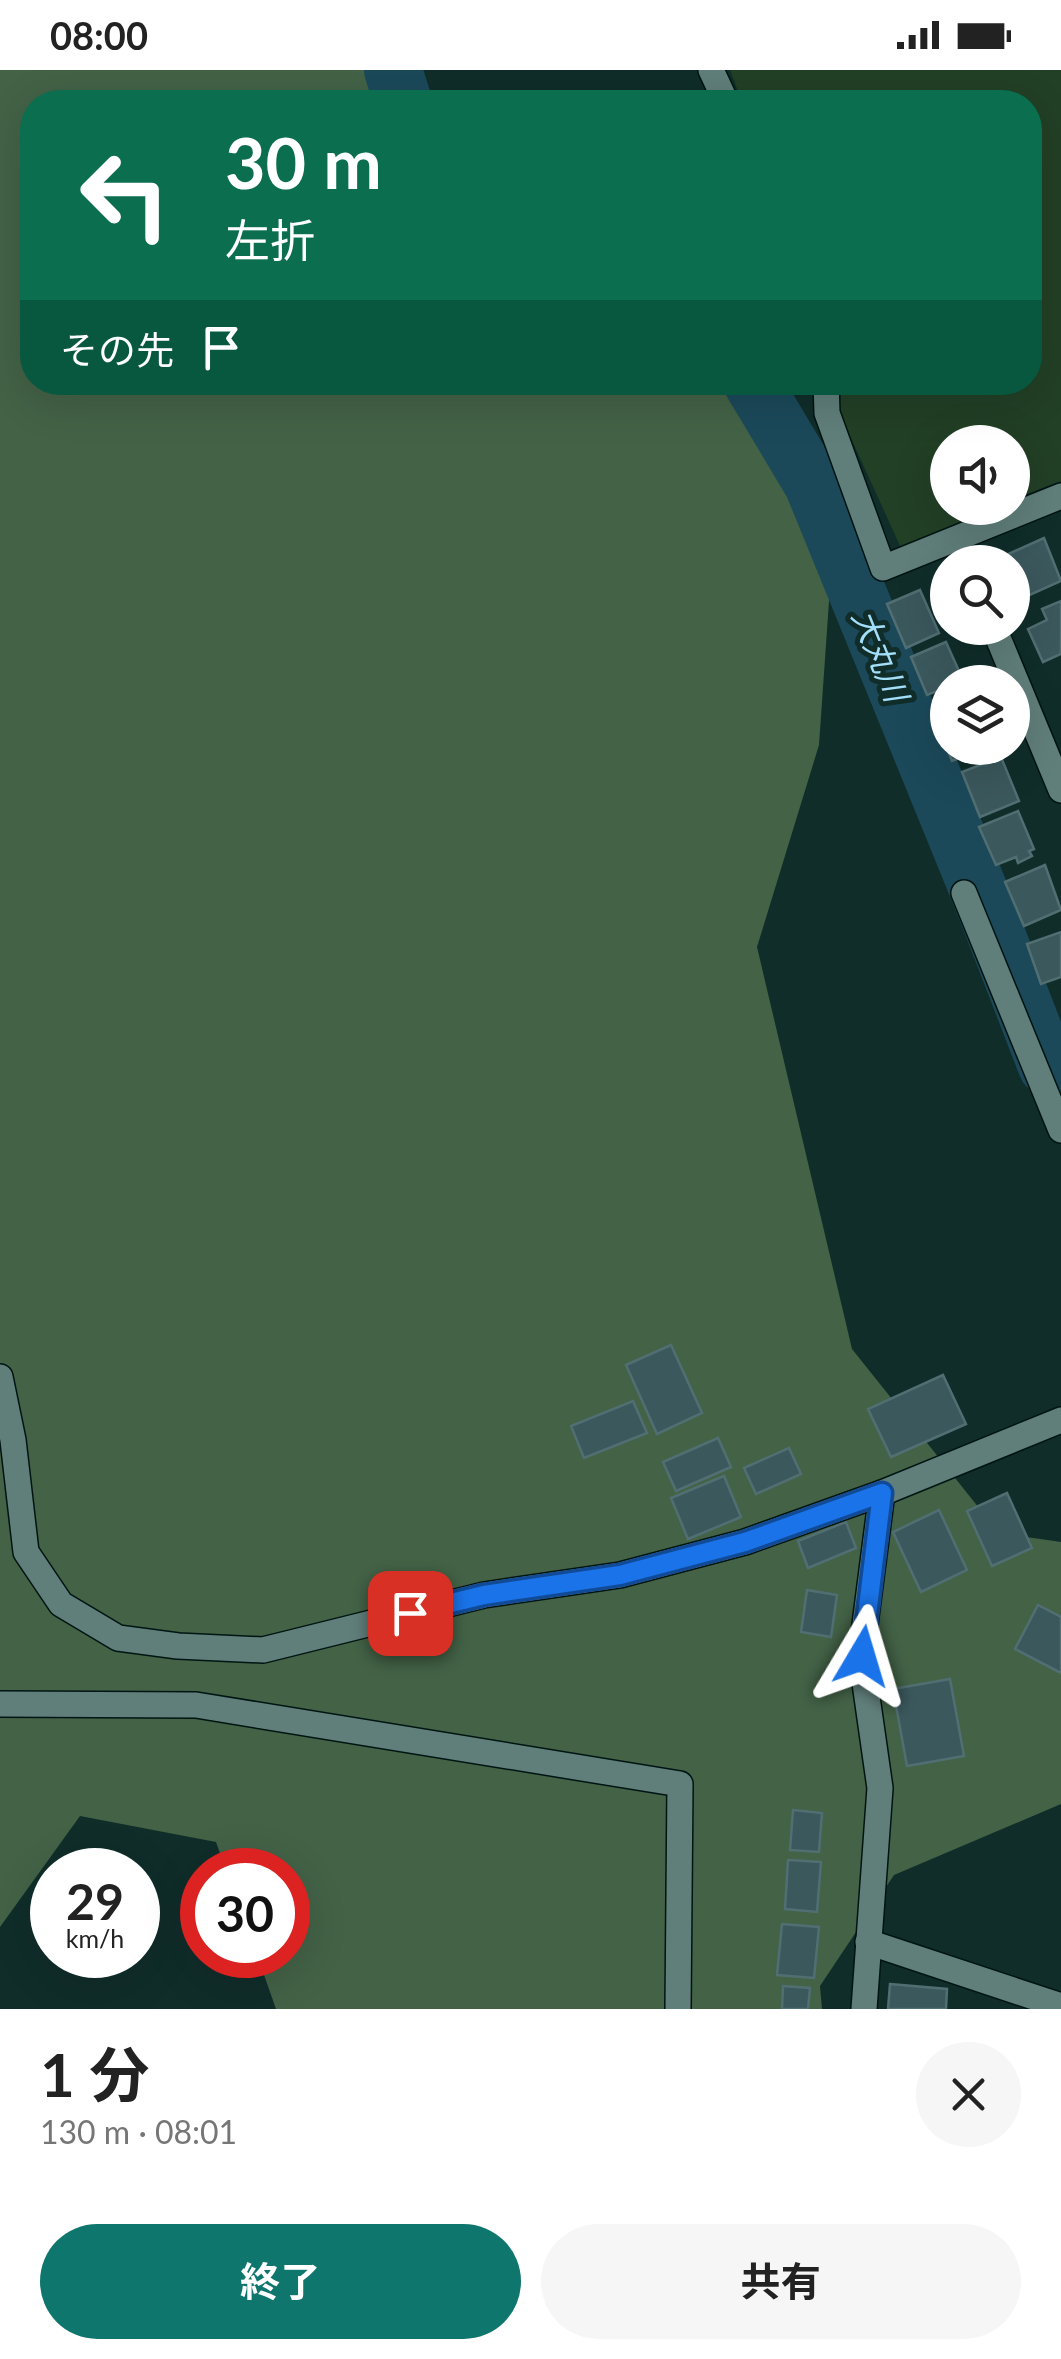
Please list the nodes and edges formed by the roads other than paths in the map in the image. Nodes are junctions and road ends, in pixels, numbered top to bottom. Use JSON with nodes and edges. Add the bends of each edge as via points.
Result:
{"nodes":[{"id":1,"x":826,"y":395,"type":"edge"},
{"id":2,"x":1061,"y":496,"type":"edge"},
{"id":3,"x":956,"y":538,"type":"junction"},
{"id":4,"x":959,"y":545,"type":"edge"},
{"id":5,"x":1001,"y":645,"type":"edge"},
{"id":6,"x":1061,"y":790,"type":"edge"},
{"id":7,"x":964,"y":894,"type":"dead end"},
{"id":8,"x":1061,"y":1130,"type":"edge"},
{"id":9,"x":0,"y":1378,"type":"edge"},
{"id":10,"x":1061,"y":1420,"type":"edge"},
{"id":11,"x":882,"y":1493,"type":"junction"},
{"id":12,"x":0,"y":1704,"type":"edge"},
{"id":13,"x":868,"y":1942,"type":"junction"},
{"id":14,"x":1061,"y":2006,"type":"edge"},
{"id":15,"x":678,"y":2009,"type":"edge"},
{"id":16,"x":864,"y":2009,"type":"edge"}],
"edges":[{"from":1,"to":3,"type":"street","via":[[827,413],[883,568]]},
{"from":2,"to":3,"type":"street"},
{"from":3,"to":4,"type":"street"},
{"from":5,"to":6,"type":"street"},
{"from":7,"to":8,"type":"street"},
{"from":9,"to":11,"type":"street","via":[[26,1552],[60,1604],[118,1638],[178,1646],[264,1650],[484,1595],[620,1575],[745,1542]]},
{"from":10,"to":11,"type":"street"},
{"from":11,"to":13,"type":"street","via":[[862,1656],[880,1788]]},
{"from":12,"to":15,"type":"street","via":[[196,1705],[680,1784]]},
{"from":13,"to":14,"type":"street"},
{"from":13,"to":16,"type":"street"}]}
